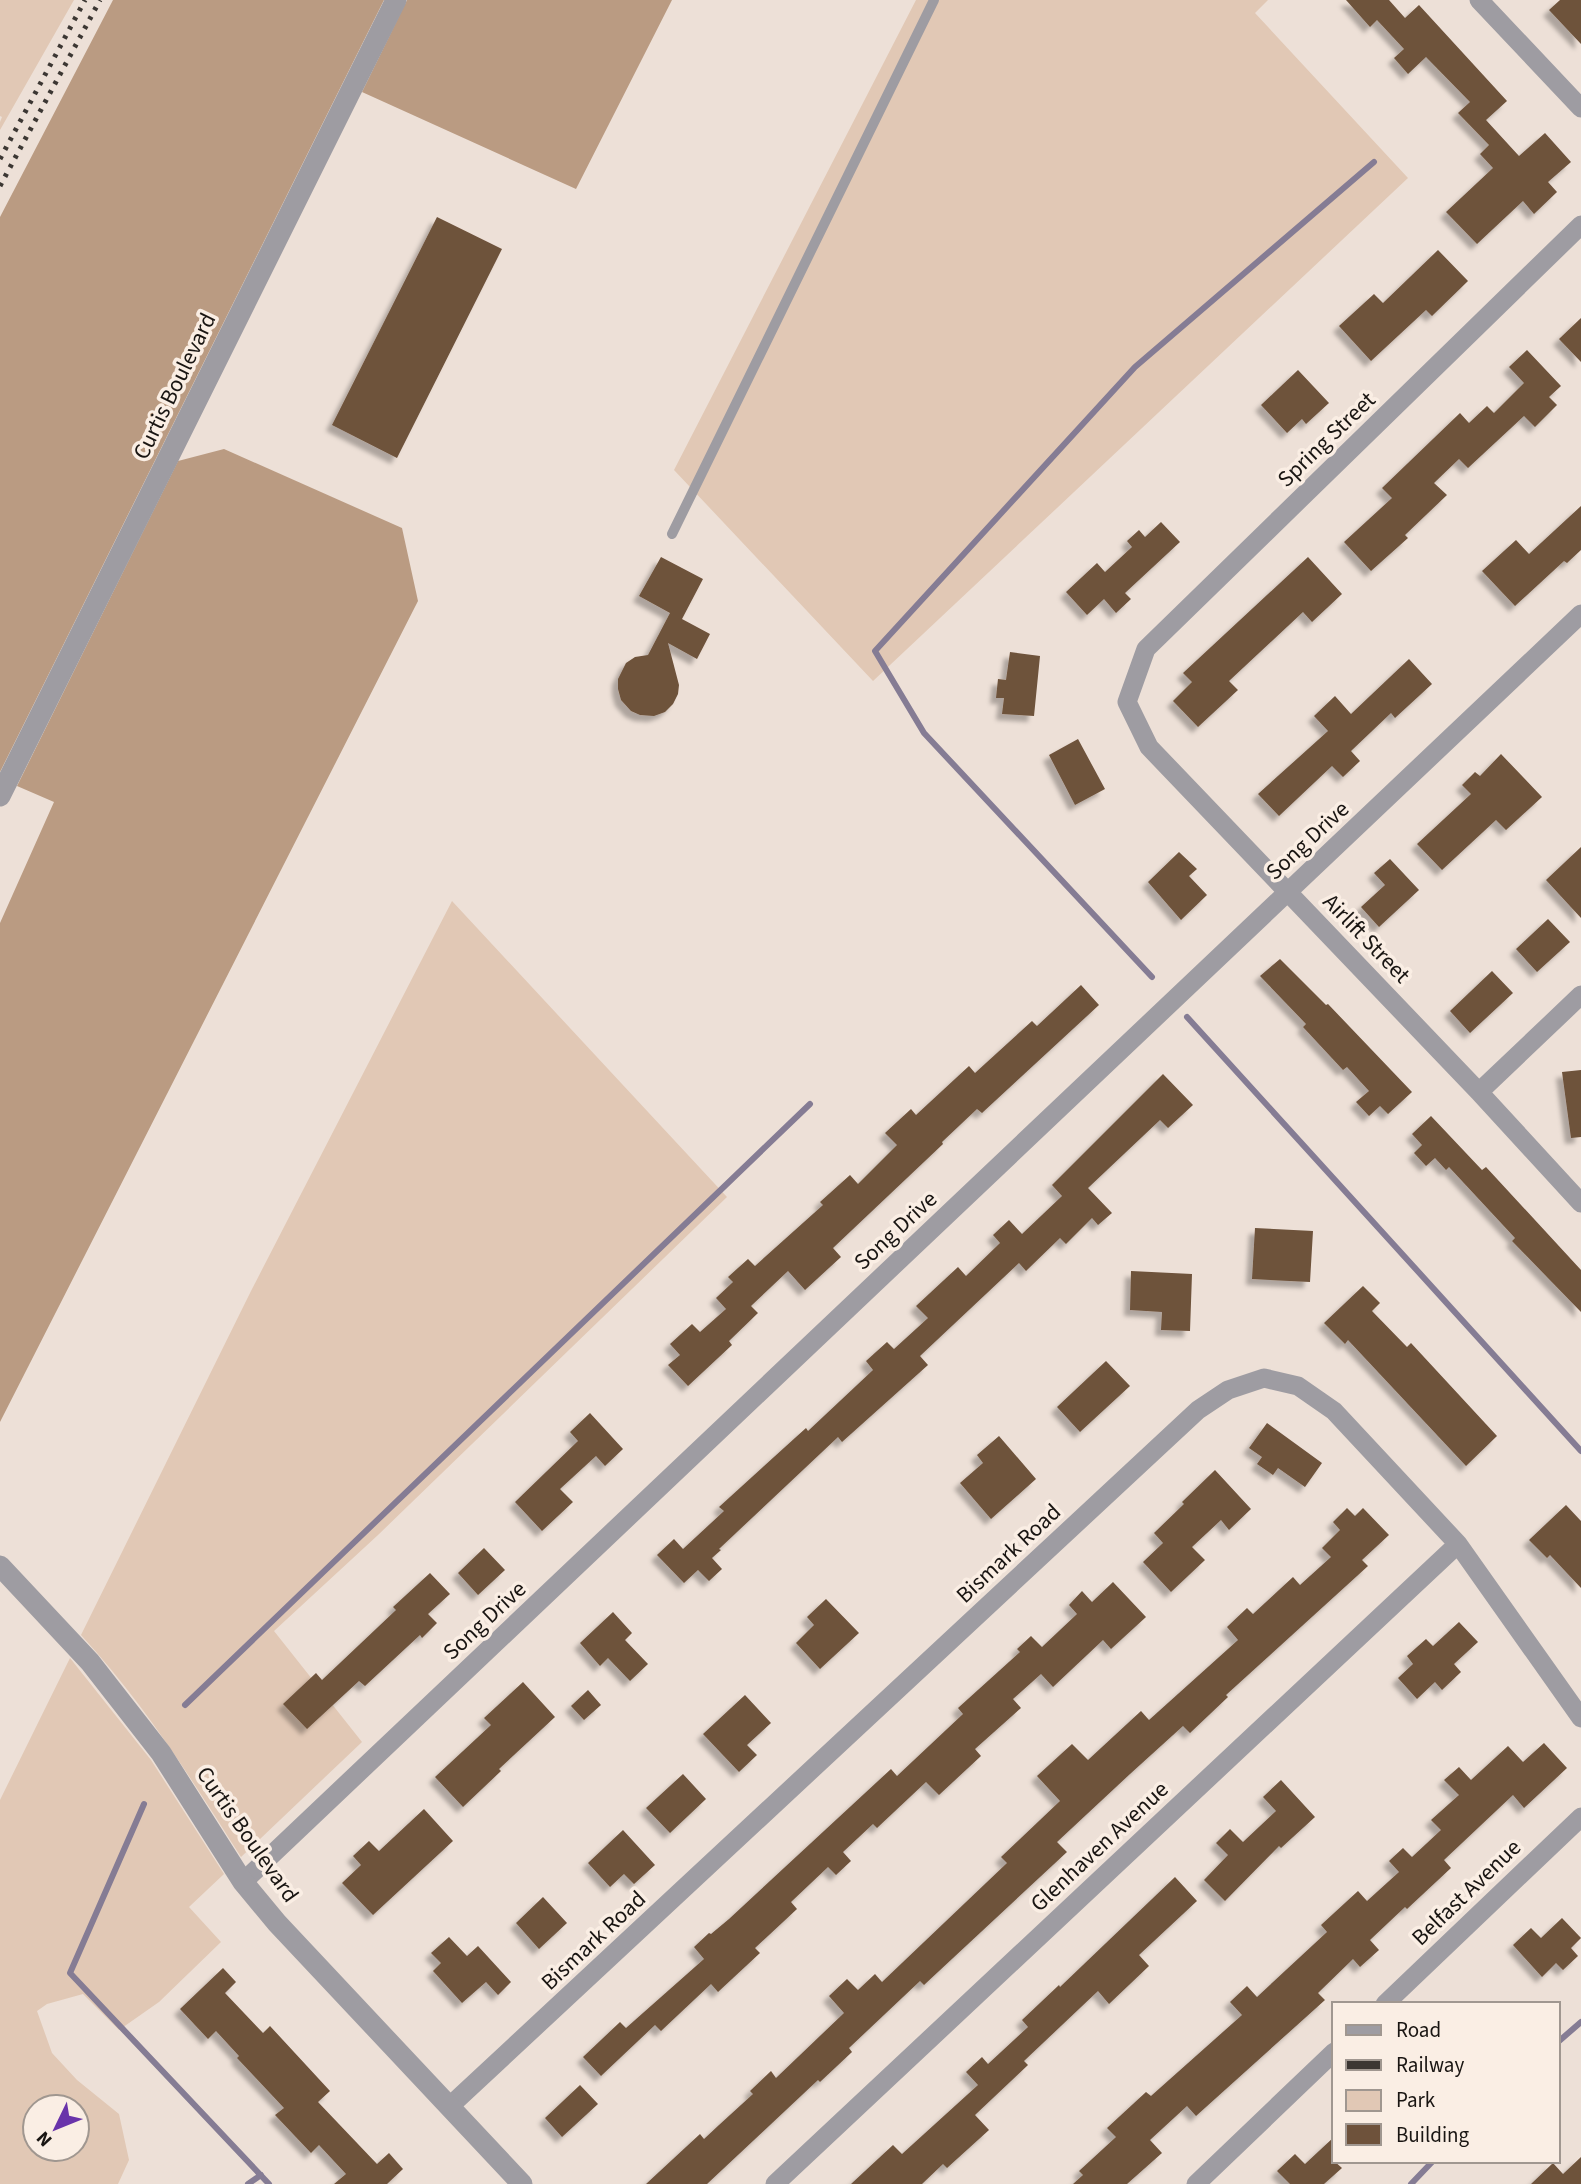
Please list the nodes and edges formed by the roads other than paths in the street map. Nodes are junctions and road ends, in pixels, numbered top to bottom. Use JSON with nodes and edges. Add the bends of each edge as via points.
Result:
{"nodes":[{"id":1,"x":396,"y":0,"type":"edge"},
{"id":2,"x":934,"y":0,"type":"edge"},
{"id":3,"x":1479,"y":0,"type":"edge"},
{"id":4,"x":1581,"y":108,"type":"edge"},
{"id":5,"x":1581,"y":225,"type":"edge"},
{"id":6,"x":672,"y":534,"type":"dead end"},
{"id":7,"x":1581,"y":614,"type":"edge"},
{"id":8,"x":1127,"y":702,"type":"joint"},
{"id":9,"x":0,"y":796,"type":"edge"},
{"id":10,"x":1288,"y":891,"type":"junction"},
{"id":11,"x":1581,"y":995,"type":"edge"},
{"id":12,"x":1479,"y":1092,"type":"junction"},
{"id":13,"x":1581,"y":1203,"type":"edge"},
{"id":14,"x":1458,"y":1544,"type":"junction"},
{"id":15,"x":0,"y":1566,"type":"edge"},
{"id":16,"x":1581,"y":1718,"type":"edge"},
{"id":17,"x":1581,"y":1816,"type":"edge"},
{"id":18,"x":243,"y":1882,"type":"junction"},
{"id":19,"x":1387,"y":2002,"type":"edge"},
{"id":20,"x":1332,"y":2054,"type":"edge"},
{"id":21,"x":450,"y":2106,"type":"junction"},
{"id":22,"x":522,"y":2184,"type":"edge"},
{"id":23,"x":775,"y":2184,"type":"edge"},
{"id":24,"x":1196,"y":2184,"type":"edge"}],
"edges":[{"from":1,"to":9,"type":"street","name":"Curtis Boulevard"},
{"from":2,"to":6,"type":"lane"},
{"from":3,"to":4,"type":"street"},
{"from":5,"to":8,"type":"street","name":"Spring Street","via":[[1146,649]]},
{"from":7,"to":10,"type":"street","name":"Song Drive"},
{"from":8,"to":10,"type":"street","name":"Airlift Street","via":[[1149,747]]},
{"from":10,"to":12,"type":"street","name":"Airlift Street"},
{"from":10,"to":18,"type":"street","name":"Song Drive"},
{"from":11,"to":12,"type":"street"},
{"from":12,"to":13,"type":"street","name":"Airlift Street"},
{"from":14,"to":16,"type":"street","name":"Bismark Road"},
{"from":14,"to":21,"type":"street","name":"Bismark Road","via":[[1334,1411],[1298,1386],[1264,1378],[1228,1390],[1188,1419]]},
{"from":14,"to":23,"type":"street","name":"Glenhaven Avenue"},
{"from":15,"to":18,"type":"street","name":"Curtis Boulevard","via":[[90,1662],[161,1753]]},
{"from":17,"to":19,"type":"street","name":"Belfast Avenue"},
{"from":18,"to":21,"type":"street","name":"Curtis Boulevard"},
{"from":20,"to":24,"type":"street"},
{"from":21,"to":22,"type":"street","name":"Curtis Boulevard"}]}
